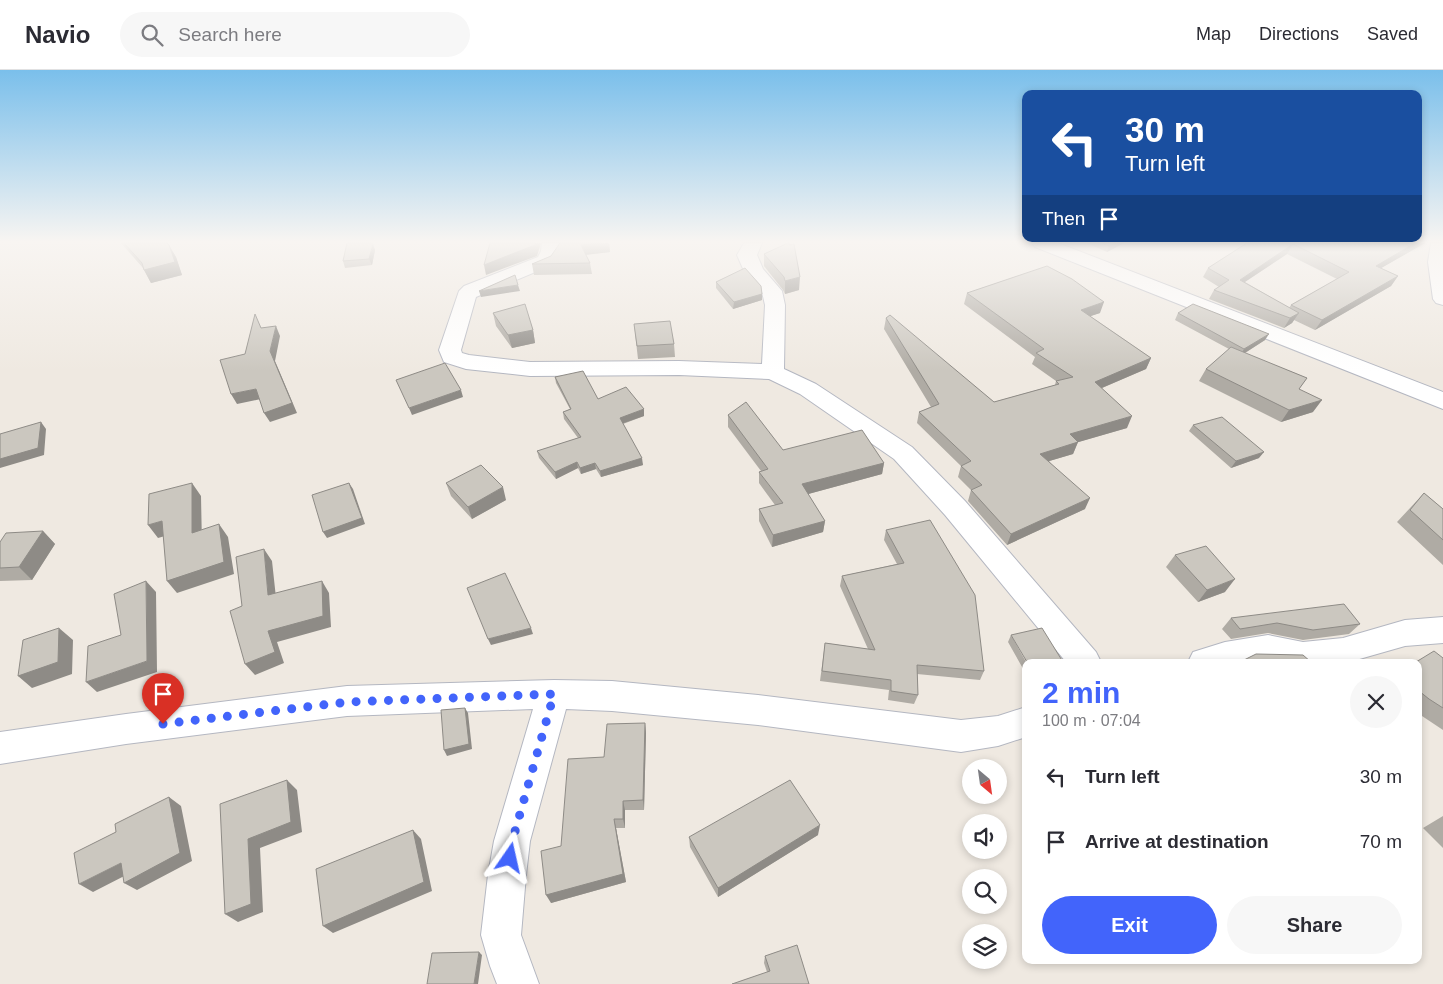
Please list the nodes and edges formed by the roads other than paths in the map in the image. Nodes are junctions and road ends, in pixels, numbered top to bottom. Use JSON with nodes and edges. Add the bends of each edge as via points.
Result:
{"nodes":[{"id":1,"x":482,"y":286,"type":"edge"},
{"id":2,"x":767,"y":286,"type":"edge"},
{"id":3,"x":1150,"y":286,"type":"edge"},
{"id":4,"x":1441,"y":286,"type":"edge"},
{"id":5,"x":1443,"y":299,"type":"edge"},
{"id":6,"x":773,"y":372,"type":"junction"},
{"id":7,"x":1443,"y":401,"type":"edge"},
{"id":8,"x":1443,"y":630,"type":"edge"},
{"id":9,"x":1082,"y":659,"type":"edge"},
{"id":10,"x":1213,"y":659,"type":"edge"},
{"id":11,"x":554,"y":694,"type":"junction"},
{"id":12,"x":1022,"y":723,"type":"edge"},
{"id":13,"x":0,"y":748,"type":"edge"},
{"id":14,"x":518,"y":984,"type":"edge"}],
"edges":[{"from":1,"to":6,"type":"street","via":[[466,295],[450,350],[452,357],[466,362],[530,369],[679,368]]},
{"from":2,"to":6,"type":"street","via":[[775,305]]},
{"from":3,"to":7,"type":"street"},
{"from":4,"to":5,"type":"street"},
{"from":6,"to":9,"type":"street","via":[[808,389],[903,453],[955,508]]},
{"from":8,"to":10,"type":"street","via":[[1405,633],[1343,651],[1303,655],[1268,648],[1245,650]]},
{"from":11,"to":12,"type":"street","via":[[748,709],[961,736],[998,731]]},
{"from":11,"to":13,"type":"street","via":[[348,702]]},
{"from":11,"to":14,"type":"street","via":[[512,842],[507,875],[501,935]]}]}
